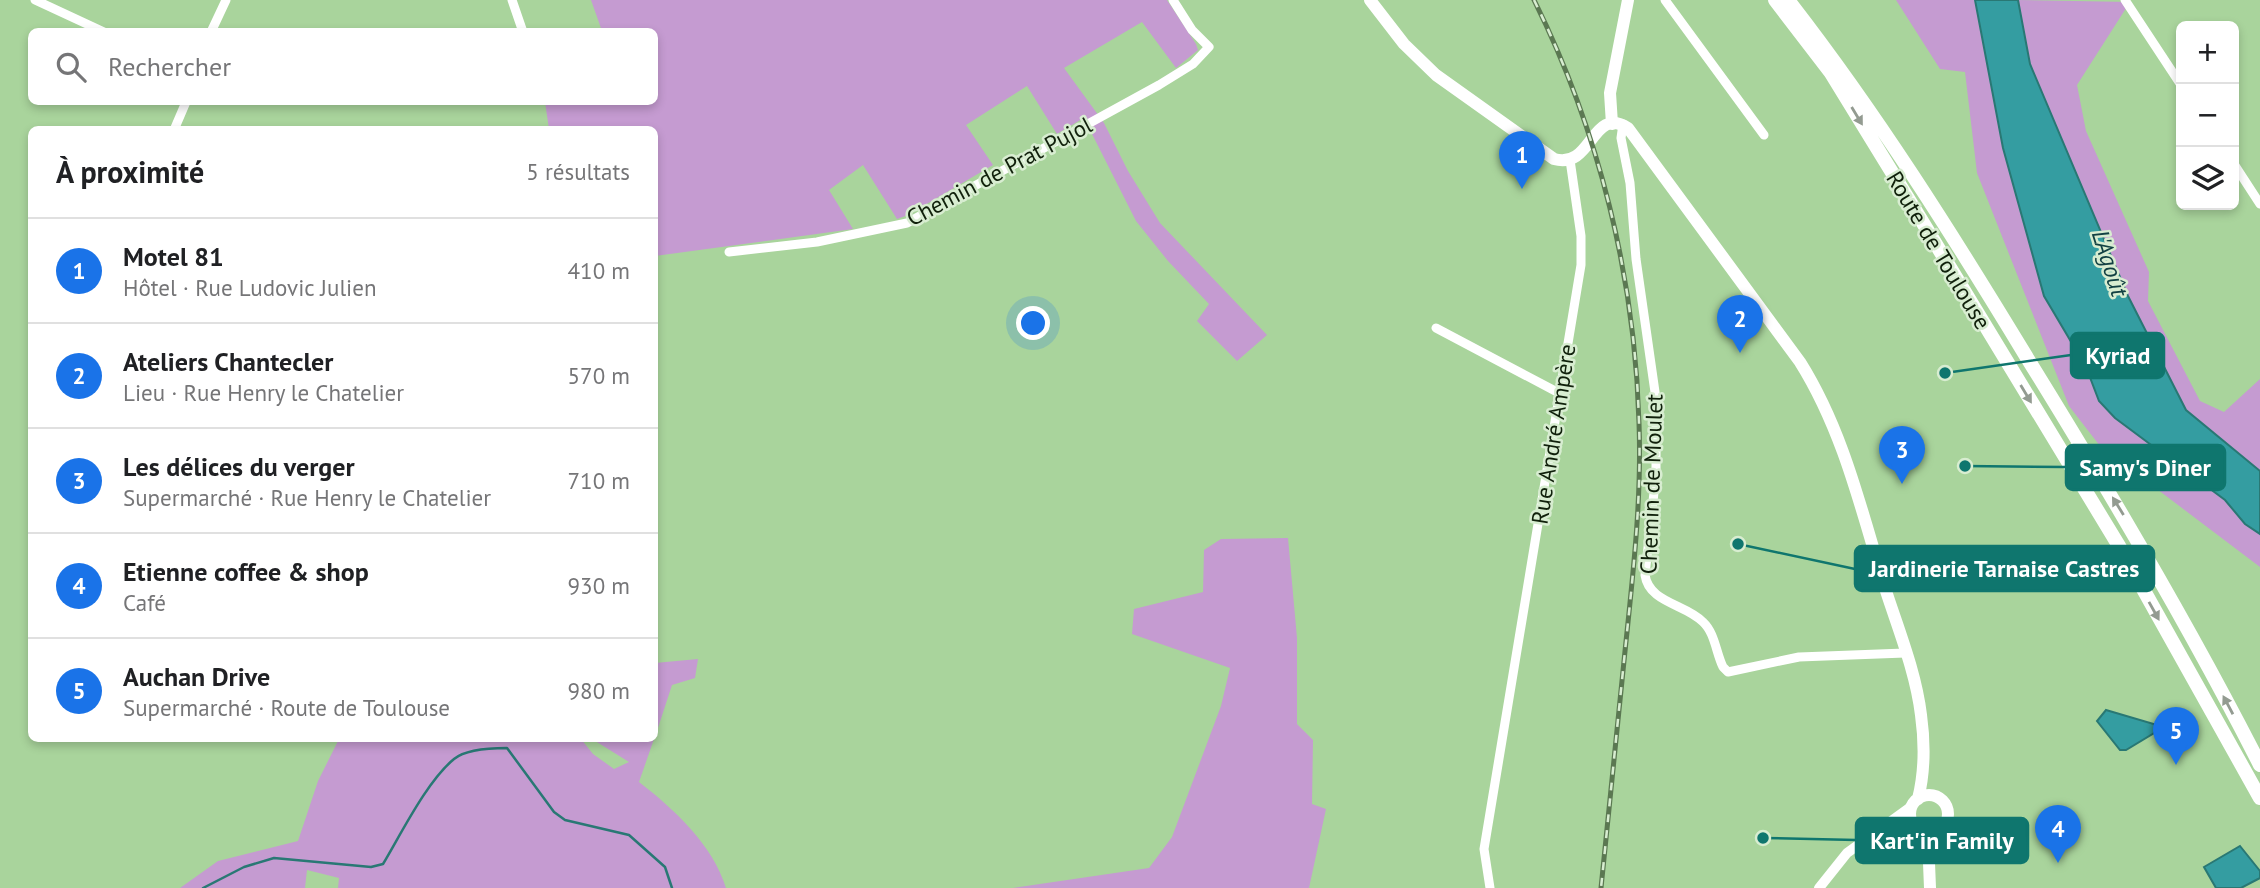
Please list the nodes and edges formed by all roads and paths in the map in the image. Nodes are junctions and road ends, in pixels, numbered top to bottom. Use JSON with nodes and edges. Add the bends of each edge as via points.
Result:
{"nodes":[{"id":1,"x":35,"y":0,"type":"edge"},
{"id":2,"x":226,"y":0,"type":"edge"},
{"id":3,"x":512,"y":0,"type":"edge"},
{"id":4,"x":1173,"y":0,"type":"edge"},
{"id":5,"x":1370,"y":0,"type":"edge"},
{"id":6,"x":1628,"y":0,"type":"edge"},
{"id":7,"x":1665,"y":0,"type":"edge"},
{"id":8,"x":1775,"y":0,"type":"edge"},
{"id":9,"x":1788,"y":0,"type":"edge"},
{"id":10,"x":2125,"y":0,"type":"edge"},
{"id":11,"x":95,"y":28,"type":"edge"},
{"id":12,"x":213,"y":28,"type":"edge"},
{"id":13,"x":522,"y":28,"type":"edge"},
{"id":14,"x":2180,"y":84,"type":"edge"},
{"id":15,"x":185,"y":105,"type":"edge"},
{"id":16,"x":1617,"y":124,"type":"junction"},
{"id":17,"x":176,"y":126,"type":"edge"},
{"id":18,"x":1764,"y":135,"type":"dead end"},
{"id":19,"x":1570,"y":160,"type":"junction"},
{"id":20,"x":2239,"y":172,"type":"edge"},
{"id":21,"x":2260,"y":204,"type":"edge"},
{"id":22,"x":729,"y":252,"type":"dead end"},
{"id":23,"x":1436,"y":328,"type":"dead end"},
{"id":24,"x":1559,"y":393,"type":"junction"},
{"id":25,"x":1905,"y":653,"type":"junction"},
{"id":26,"x":2260,"y":765,"type":"edge"},
{"id":27,"x":1924,"y":766,"type":"junction"},
{"id":28,"x":2260,"y":797,"type":"edge"},
{"id":29,"x":1939,"y":798,"type":"junction"},
{"id":30,"x":1915,"y":802,"type":"junction"},
{"id":31,"x":1889,"y":825,"type":"junction"},
{"id":32,"x":1917,"y":828,"type":"junction"},
{"id":33,"x":1940,"y":830,"type":"junction"},
{"id":34,"x":1929,"y":863,"type":"junction"},
{"id":35,"x":1490,"y":888,"type":"edge"},
{"id":36,"x":1819,"y":888,"type":"edge"},
{"id":37,"x":1930,"y":888,"type":"edge"}],
"edges":[{"from":1,"to":11,"type":"street"},
{"from":2,"to":12,"type":"street"},
{"from":3,"to":13,"type":"street"},
{"from":4,"to":22,"type":"street","name":"Chemin de Prat Pujol","via":[[1209,47],[1193,64],[1159,85],[907,223],[817,242]]},
{"from":5,"to":19,"type":"main road","via":[[1406,47],[1436,75],[1550,156]]},
{"from":6,"to":16,"type":"main road","via":[[1609,93]]},
{"from":7,"to":18,"type":"street"},
{"from":8,"to":28,"type":"main road","name":"Route de Toulouse","one_way":true,"via":[[1831,73],[1920,218],[2119,547]]},
{"from":26,"to":9,"type":"main road","name":"Route de Toulouse","one_way":true,"via":[[2136,534],[1964,254],[1839,65]]},
{"from":10,"to":14,"type":"street"},
{"from":15,"to":17,"type":"street"},
{"from":16,"to":19,"type":"main road","via":[[1598,130],[1583,153]]},
{"from":16,"to":25,"type":"main road","via":[[1635,134],[1818,390],[1843,450]]},
{"from":16,"to":25,"type":"street","name":"Chemin de Moulet","via":[[1631,191],[1656,399],[1656,474],[1647,584],[1706,624],[1728,672],[1799,657]]},
{"from":19,"to":24,"type":"street","name":"Rue André Ampère","via":[[1581,265]]},
{"from":20,"to":21,"type":"street"},
{"from":23,"to":24,"type":"street"},
{"from":24,"to":35,"type":"street","name":"Rue André Ampère","via":[[1484,849]]},
{"from":25,"to":27,"type":"main road","via":[[1921,713]]},
{"from":27,"to":29,"type":"main road"},
{"from":27,"to":30,"type":"main road"},
{"from":29,"to":30,"type":"main road","via":[[1929,795]]},
{"from":29,"to":33,"type":"main road","via":[[1948,814]]},
{"from":30,"to":31,"type":"street"},
{"from":30,"to":32,"type":"main road","via":[[1910,816]]},
{"from":31,"to":32,"type":"street"},
{"from":31,"to":36,"type":"street","via":[[1847,853]]},
{"from":32,"to":33,"type":"main road","via":[[1930,833]]},
{"from":32,"to":34,"type":"main road"},
{"from":33,"to":34,"type":"main road"},
{"from":34,"to":37,"type":"main road"}]}
